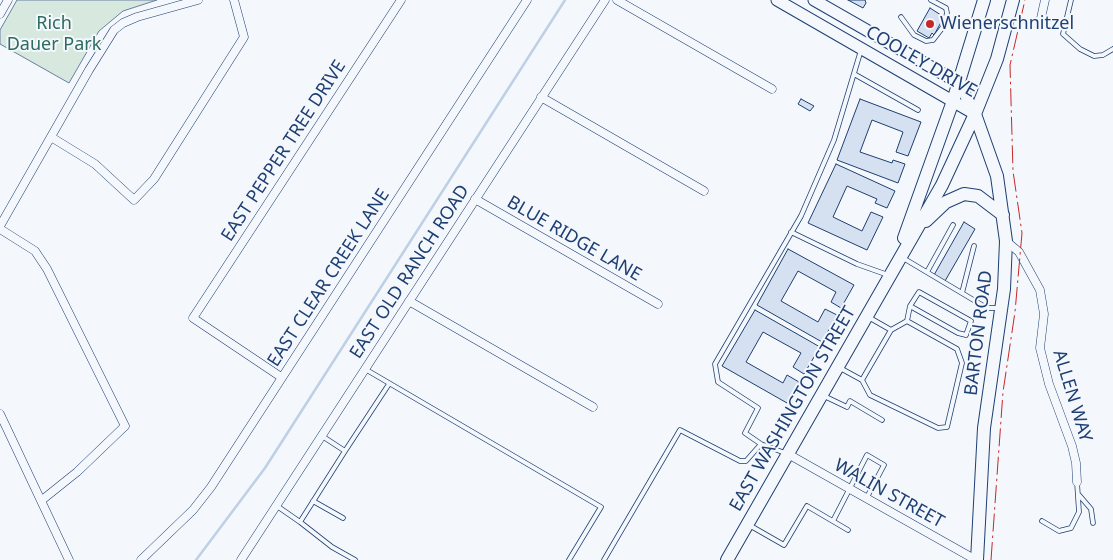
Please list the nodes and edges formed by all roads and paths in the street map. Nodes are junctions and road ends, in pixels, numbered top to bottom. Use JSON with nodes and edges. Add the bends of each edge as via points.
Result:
{"nodes":[{"id":1,"x":8,"y":0,"type":"edge"},
{"id":2,"x":198,"y":0,"type":"edge"},
{"id":3,"x":234,"y":0,"type":"edge"},
{"id":4,"x":401,"y":0,"type":"edge"},
{"id":5,"x":527,"y":0,"type":"edge"},
{"id":6,"x":605,"y":0,"type":"edge"},
{"id":7,"x":617,"y":0,"type":"edge"},
{"id":8,"x":778,"y":0,"type":"edge"},
{"id":9,"x":812,"y":0,"type":"edge"},
{"id":10,"x":931,"y":0,"type":"edge"},
{"id":11,"x":984,"y":0,"type":"edge"},
{"id":12,"x":1013,"y":0,"type":"edge"},
{"id":13,"x":1045,"y":0,"type":"edge"},
{"id":14,"x":1071,"y":0,"type":"edge"},
{"id":15,"x":0,"y":14,"type":"edge"},
{"id":16,"x":802,"y":14,"type":"junction"},
{"id":17,"x":901,"y":17,"type":"dead end"},
{"id":18,"x":1041,"y":18,"type":"dead end"},
{"id":19,"x":862,"y":48,"type":"junction"},
{"id":20,"x":1113,"y":49,"type":"edge"},
{"id":21,"x":854,"y":74,"type":"junction"},
{"id":22,"x":959,"y":83,"type":"junction"},
{"id":23,"x":772,"y":89,"type":"dead end"},
{"id":24,"x":541,"y":97,"type":"junction"},
{"id":25,"x":953,"y":102,"type":"junction"},
{"id":26,"x":918,"y":110,"type":"dead end"},
{"id":27,"x":975,"y":114,"type":"junction"},
{"id":28,"x":51,"y":137,"type":"junction"},
{"id":29,"x":704,"y":191,"type":"dead end"},
{"id":30,"x":475,"y":199,"type":"junction"},
{"id":31,"x":1003,"y":215,"type":"junction"},
{"id":32,"x":953,"y":225,"type":"dead end"},
{"id":33,"x":0,"y":228,"type":"edge"},
{"id":34,"x":916,"y":230,"type":"junction"},
{"id":35,"x":791,"y":232,"type":"junction"},
{"id":36,"x":1006,"y":241,"type":"junction"},
{"id":37,"x":974,"y":246,"type":"dead end"},
{"id":38,"x":901,"y":257,"type":"junction"},
{"id":39,"x":927,"y":272,"type":"junction"},
{"id":40,"x":890,"y":276,"type":"junction"},
{"id":41,"x":962,"y":293,"type":"junction"},
{"id":42,"x":409,"y":301,"type":"junction"},
{"id":43,"x":658,"y":304,"type":"dead end"},
{"id":44,"x":910,"y":306,"type":"junction"},
{"id":45,"x":1001,"y":308,"type":"junction"},
{"id":46,"x":867,"y":316,"type":"junction"},
{"id":47,"x":907,"y":321,"type":"junction"},
{"id":48,"x":891,"y":330,"type":"junction"},
{"id":49,"x":838,"y":366,"type":"junction"},
{"id":50,"x":365,"y":369,"type":"junction"},
{"id":51,"x":281,"y":377,"type":"junction"},
{"id":52,"x":862,"y":380,"type":"junction"},
{"id":53,"x":390,"y":384,"type":"junction"},
{"id":54,"x":822,"y":395,"type":"junction"},
{"id":55,"x":593,"y":407,"type":"dead end"},
{"id":56,"x":0,"y":414,"type":"edge"},
{"id":57,"x":882,"y":420,"type":"dead end"},
{"id":58,"x":322,"y":436,"type":"junction"},
{"id":59,"x":762,"y":444,"type":"junction"},
{"id":60,"x":345,"y":452,"type":"junction"},
{"id":61,"x":788,"y":454,"type":"junction"},
{"id":62,"x":1077,"y":482,"type":"joint"},
{"id":63,"x":850,"y":489,"type":"junction"},
{"id":64,"x":1078,"y":494,"type":"junction"},
{"id":65,"x":866,"y":499,"type":"junction"},
{"id":66,"x":42,"y":500,"type":"junction"},
{"id":67,"x":313,"y":501,"type":"junction"},
{"id":68,"x":276,"y":506,"type":"junction"},
{"id":69,"x":343,"y":518,"type":"dead end"},
{"id":70,"x":833,"y":521,"type":"junction"},
{"id":71,"x":1042,"y":521,"type":"dead end"},
{"id":72,"x":300,"y":522,"type":"junction"},
{"id":73,"x":1093,"y":523,"type":"dead end"},
{"id":74,"x":747,"y":524,"type":"junction"},
{"id":75,"x":848,"y":530,"type":"dead end"},
{"id":76,"x":68,"y":560,"type":"edge"},
{"id":77,"x":141,"y":560,"type":"edge"},
{"id":78,"x":241,"y":560,"type":"edge"},
{"id":79,"x":355,"y":560,"type":"edge"},
{"id":80,"x":569,"y":560,"type":"edge"},
{"id":81,"x":604,"y":560,"type":"edge"},
{"id":82,"x":727,"y":560,"type":"edge"},
{"id":83,"x":977,"y":560,"type":"edge"}],
"edges":[{"from":1,"to":15,"type":"street"},
{"from":2,"to":28,"type":"street","via":[[137,17],[114,30]]},
{"from":3,"to":28,"type":"street","via":[[244,37],[154,179],[134,200],[96,164]]},
{"from":4,"to":51,"type":"street","name":"EAST PEPPER TREE DRIVE","via":[[193,318]]},
{"from":5,"to":51,"type":"street","name":"EAST CLEAR CREEK LANE"},
{"from":6,"to":24,"type":"street","name":"EAST OLD RANCH ROAD"},
{"from":7,"to":23,"type":"street"},
{"from":8,"to":16,"type":"street","name":"COOLEY DRIVE"},
{"from":9,"to":16,"type":"street"},
{"from":9,"to":22,"type":"street","name":"COOLEY DRIVE"},
{"from":10,"to":17,"type":"lane","via":[[946,8],[947,13],[943,27],[933,40],[926,42],[914,35]]},
{"from":11,"to":22,"type":"main road","name":"EAST WASHINGTON STREET"},
{"from":12,"to":27,"type":"main road","name":"EAST WASHINGTON STREET","via":[[997,59]]},
{"from":13,"to":18,"type":"street"},
{"from":14,"to":20,"type":"lane","via":[[1063,34],[1094,56]]},
{"from":16,"to":19,"type":"street","name":"COOLEY DRIVE"},
{"from":19,"to":21,"type":"lane"},
{"from":19,"to":25,"type":"street","name":"COOLEY DRIVE"},
{"from":21,"to":26,"type":"lane"},
{"from":21,"to":35,"type":"lane","via":[[834,140]]},
{"from":22,"to":25,"type":"main road","name":"EAST WASHINGTON STREET"},
{"from":22,"to":27,"type":"street","name":"COOLEY DRIVE"},
{"from":24,"to":29,"type":"street"},
{"from":24,"to":30,"type":"street","name":"EAST OLD RANCH ROAD"},
{"from":25,"to":27,"type":"street","name":"COOLEY DRIVE"},
{"from":25,"to":40,"type":"main road","name":"EAST WASHINGTON STREET"},
{"from":27,"to":31,"type":"main road","name":"BARTON ROAD","via":[[997,176]]},
{"from":27,"to":34,"type":"main road","name":"EAST WASHINGTON STREET","via":[[942,185]]},
{"from":28,"to":33,"type":"street"},
{"from":30,"to":42,"type":"street","name":"EAST OLD RANCH ROAD"},
{"from":30,"to":43,"type":"street","name":"BLUE RIDGE LANE"},
{"from":31,"to":34,"type":"main road","via":[[978,196],[964,194],[946,202]]},
{"from":31,"to":36,"type":"main road","name":"BARTON ROAD"},
{"from":32,"to":39,"type":"lane"},
{"from":33,"to":66,"type":"street","via":[[35,251],[47,270],[125,426]]},
{"from":34,"to":38,"type":"main road","name":"EAST WASHINGTON STREET"},
{"from":35,"to":40,"type":"lane"},
{"from":35,"to":59,"type":"lane","via":[[715,364],[718,382],[758,408],[745,433]]},
{"from":36,"to":45,"type":"main road","name":"BARTON ROAD"},
{"from":36,"to":62,"type":"street","name":"ALLEN WAY","via":[[1018,252],[1040,290],[1044,314],[1040,348],[1049,384],[1072,446]]},
{"from":37,"to":41,"type":"lane"},
{"from":38,"to":39,"type":"lane"},
{"from":38,"to":40,"type":"main road","name":"EAST WASHINGTON STREET"},
{"from":39,"to":41,"type":"lane"},
{"from":40,"to":46,"type":"main road","name":"EAST WASHINGTON STREET"},
{"from":41,"to":45,"type":"lane","via":[[987,308]]},
{"from":42,"to":50,"type":"street","name":"EAST OLD RANCH ROAD"},
{"from":42,"to":55,"type":"street"},
{"from":44,"to":44,"type":"lane","via":[[919,292],[930,296],[971,321],[966,335]]},
{"from":44,"to":47,"type":"lane"},
{"from":45,"to":83,"type":"main road","name":"BARTON ROAD","via":[[984,428]]},
{"from":46,"to":48,"type":"lane"},
{"from":46,"to":49,"type":"main road","name":"EAST WASHINGTON STREET"},
{"from":47,"to":48,"type":"lane"},
{"from":47,"to":52,"type":"lane","via":[[957,349],[962,363],[948,427],[938,428],[870,395]]},
{"from":48,"to":52,"type":"lane"},
{"from":49,"to":52,"type":"lane"},
{"from":49,"to":54,"type":"main road","name":"EAST WASHINGTON STREET"},
{"from":50,"to":53,"type":"lane"},
{"from":50,"to":58,"type":"street","name":"EAST OLD RANCH ROAD"},
{"from":51,"to":77,"type":"street","name":"EAST CLEAR CREEK LANE","via":[[193,510]]},
{"from":53,"to":60,"type":"lane"},
{"from":53,"to":80,"type":"lane","via":[[601,507]]},
{"from":54,"to":57,"type":"lane","via":[[847,407],[850,402]]},
{"from":54,"to":61,"type":"main road","name":"EAST WASHINGTON STREET"},
{"from":56,"to":66,"type":"street"},
{"from":58,"to":60,"type":"lane"},
{"from":58,"to":68,"type":"street","name":"EAST OLD RANCH ROAD"},
{"from":59,"to":61,"type":"lane"},
{"from":59,"to":81,"type":"lane","via":[[746,461],[740,461],[680,430]]},
{"from":60,"to":67,"type":"lane"},
{"from":61,"to":63,"type":"street","name":"WALIN STREET"},
{"from":61,"to":74,"type":"main road","name":"EAST WASHINGTON STREET"},
{"from":62,"to":64,"type":"lane"},
{"from":63,"to":65,"type":"street","name":"WALIN STREET"},
{"from":63,"to":65,"type":"lane","via":[[867,455],[884,465]]},
{"from":63,"to":70,"type":"lane"},
{"from":64,"to":71,"type":"lane","via":[[1079,512],[1071,528],[1059,531]]},
{"from":64,"to":73,"type":"lane","via":[[1091,509]]},
{"from":65,"to":83,"type":"street","name":"WALIN STREET"},
{"from":66,"to":76,"type":"street"},
{"from":67,"to":69,"type":"lane"},
{"from":67,"to":72,"type":"lane"},
{"from":68,"to":72,"type":"lane"},
{"from":68,"to":78,"type":"street","name":"EAST OLD RANCH ROAD"},
{"from":70,"to":74,"type":"lane","via":[[807,506],[784,545]]},
{"from":70,"to":75,"type":"lane"},
{"from":72,"to":79,"type":"lane"},
{"from":74,"to":82,"type":"main road","name":"EAST WASHINGTON STREET"}]}
